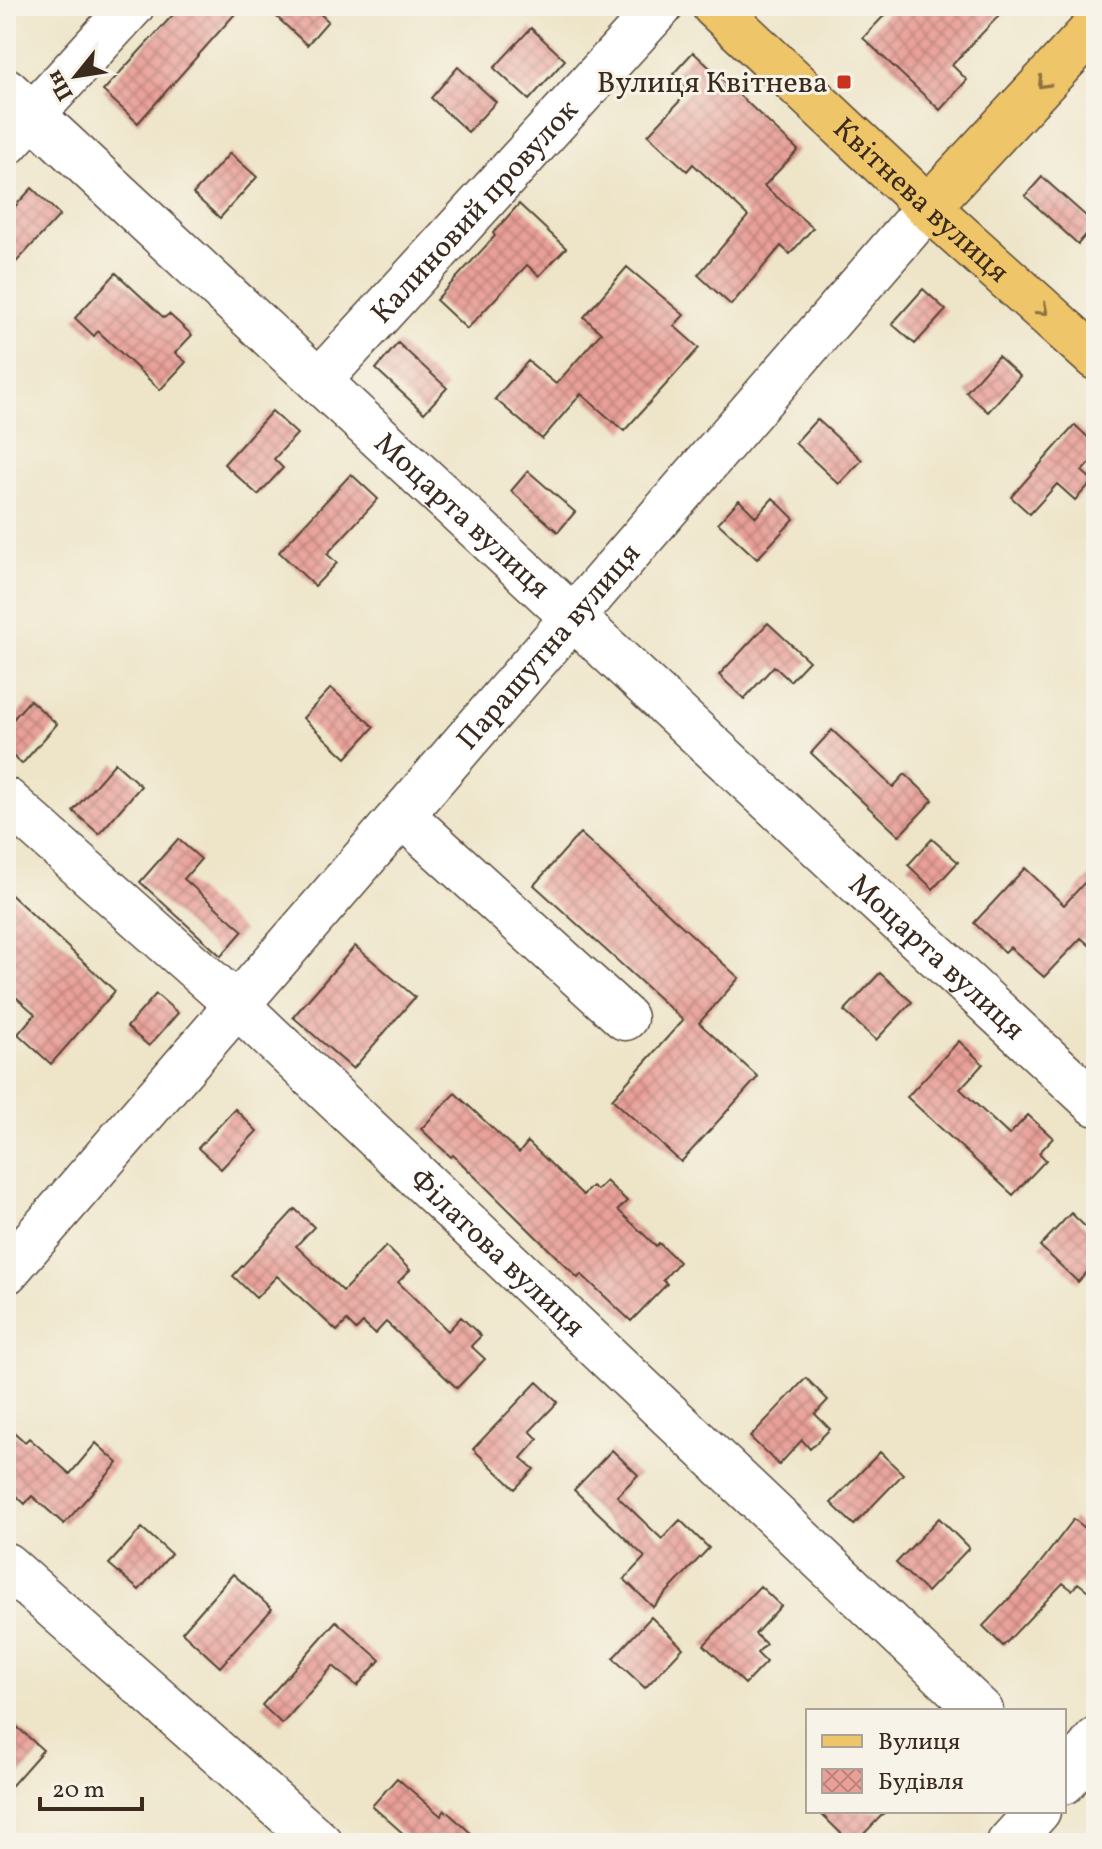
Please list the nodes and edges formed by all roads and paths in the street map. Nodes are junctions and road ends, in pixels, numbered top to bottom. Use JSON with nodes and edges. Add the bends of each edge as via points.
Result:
{"nodes":[{"id":1,"x":132,"y":6,"type":"edge"},
{"id":2,"x":661,"y":6,"type":"edge"},
{"id":3,"x":714,"y":6,"type":"edge"},
{"id":4,"x":1096,"y":26,"type":"edge"},
{"id":5,"x":15,"y":117,"type":"edge"},
{"id":6,"x":928,"y":207,"type":"junction"},
{"id":7,"x":1096,"y":358,"type":"edge"},
{"id":8,"x":319,"y":381,"type":"junction"},
{"id":9,"x":574,"y":616,"type":"junction"},
{"id":10,"x":6,"y":800,"type":"edge"},
{"id":11,"x":402,"y":815,"type":"junction"},
{"id":12,"x":237,"y":1005,"type":"junction"},
{"id":13,"x":625,"y":1018,"type":"dead end"},
{"id":14,"x":1096,"y":1104,"type":"edge"},
{"id":15,"x":6,"y":1272,"type":"edge"},
{"id":16,"x":6,"y":1565,"type":"edge"},
{"id":17,"x":979,"y":1709,"type":"edge"},
{"id":18,"x":1096,"y":1740,"type":"edge"},
{"id":19,"x":1066,"y":1779,"type":"edge"},
{"id":20,"x":1036,"y":1813,"type":"edge"},
{"id":21,"x":320,"y":1843,"type":"edge"},
{"id":22,"x":1009,"y":1843,"type":"edge"}],
"edges":[{"from":1,"to":5,"type":"street"},
{"from":2,"to":8,"type":"street","name":"Калиновий провулок"},
{"from":3,"to":6,"type":"main road","name":"Квітнева вулиця"},
{"from":4,"to":6,"type":"main road","name":"Парашутна вулиця","one_way":true},
{"from":5,"to":8,"type":"street","name":"Моцарта вулиця"},
{"from":6,"to":7,"type":"main road","name":"Квітнева вулиця","one_way":true},
{"from":6,"to":9,"type":"street","name":"Парашутна вулиця"},
{"from":8,"to":9,"type":"street","name":"Моцарта вулиця"},
{"from":9,"to":11,"type":"street","name":"Парашутна вулиця"},
{"from":9,"to":14,"type":"street","name":"Моцарта вулиця"},
{"from":10,"to":12,"type":"street","name":"Філатова вулиця"},
{"from":11,"to":12,"type":"street","name":"Парашутна вулиця"},
{"from":11,"to":13,"type":"street"},
{"from":12,"to":15,"type":"street","name":"Парашутна вулиця"},
{"from":12,"to":17,"type":"street","name":"Філатова вулиця"},
{"from":16,"to":21,"type":"street"},
{"from":18,"to":19,"type":"street"},
{"from":20,"to":22,"type":"street"}]}
